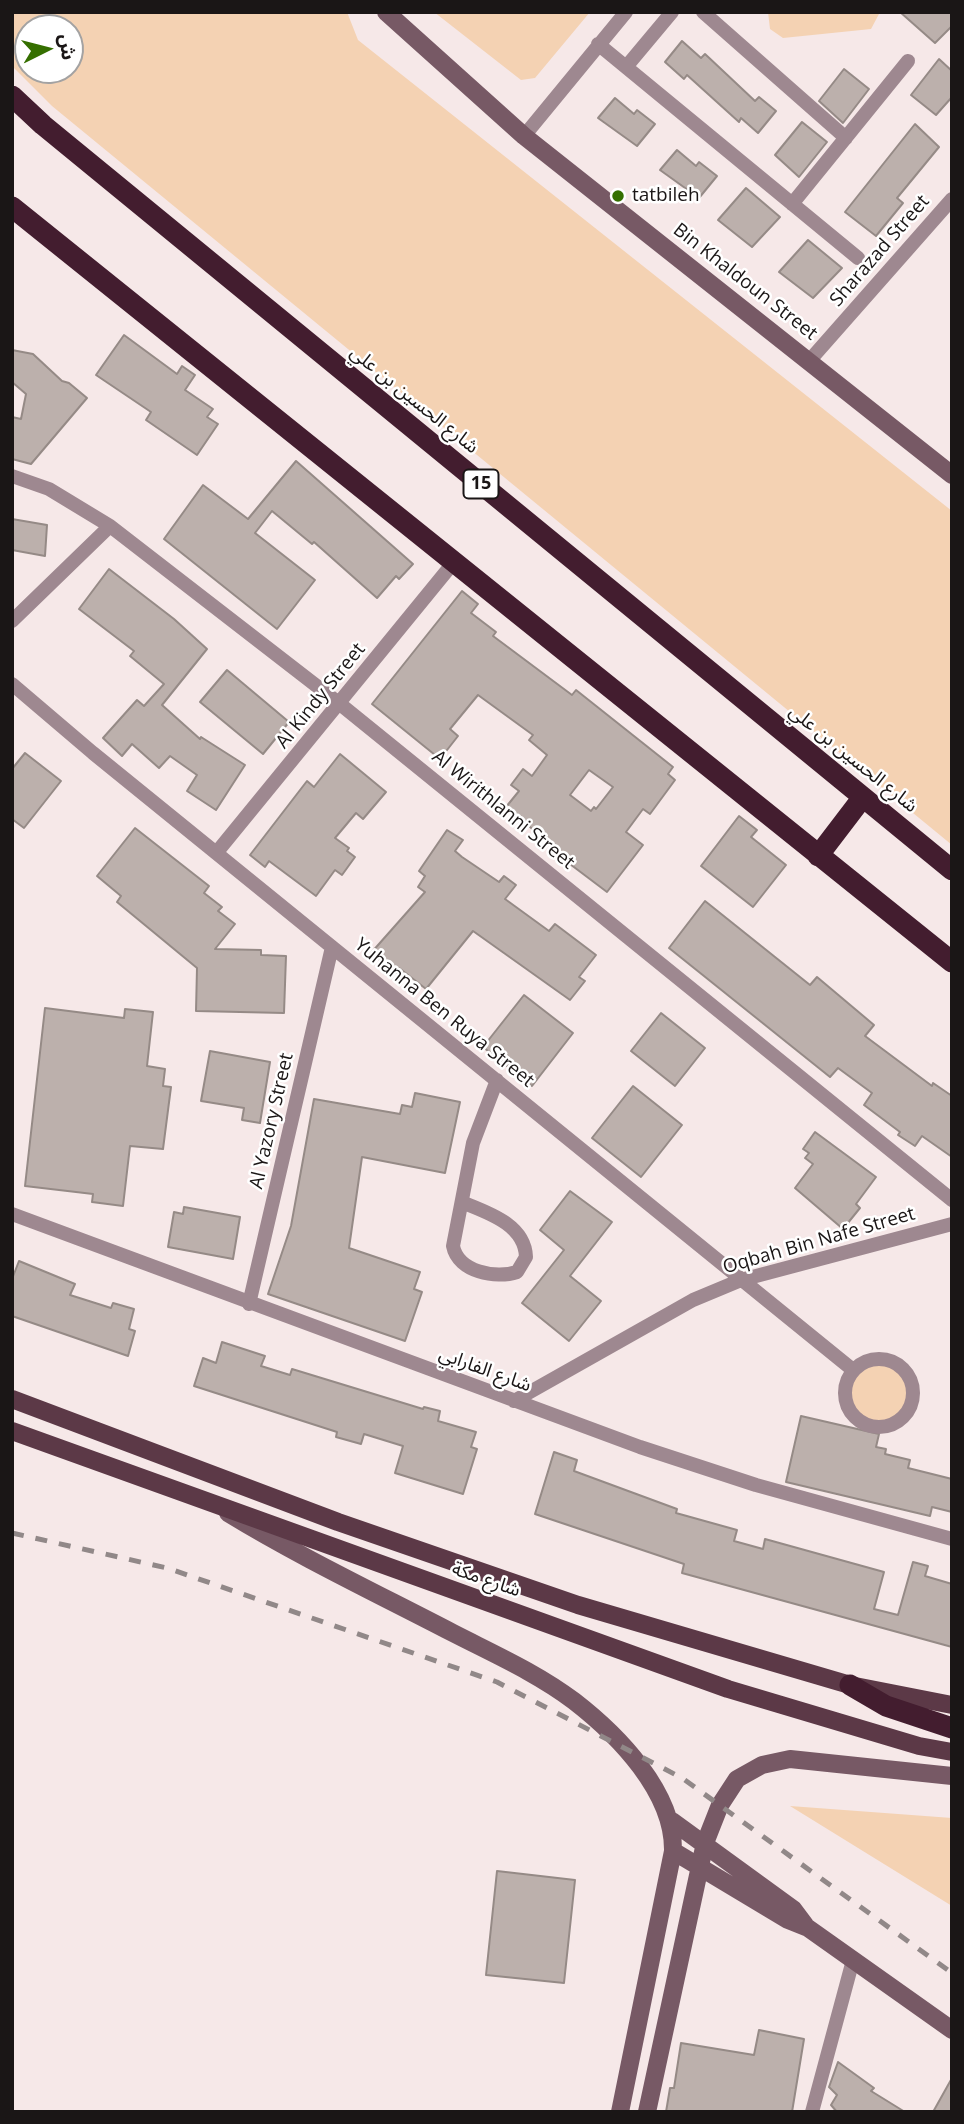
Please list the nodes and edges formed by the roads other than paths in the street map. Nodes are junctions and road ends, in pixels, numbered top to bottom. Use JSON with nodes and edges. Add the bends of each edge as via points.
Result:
{"nodes":[{"id":1,"x":386,"y":12,"type":"edge"},
{"id":2,"x":626,"y":12,"type":"edge"},
{"id":3,"x":672,"y":12,"type":"edge"},
{"id":4,"x":703,"y":12,"type":"edge"},
{"id":5,"x":598,"y":44,"type":"junction"},
{"id":6,"x":908,"y":61,"type":"dead end"},
{"id":7,"x":626,"y":67,"type":"junction"},
{"id":8,"x":12,"y":96,"type":"edge"},
{"id":9,"x":524,"y":136,"type":"junction"},
{"id":10,"x":846,"y":138,"type":"junction"},
{"id":11,"x":952,"y":199,"type":"edge"},
{"id":12,"x":792,"y":204,"type":"junction"},
{"id":13,"x":12,"y":206,"type":"edge"},
{"id":14,"x":858,"y":258,"type":"dead end"},
{"id":15,"x":810,"y":360,"type":"junction"},
{"id":16,"x":952,"y":475,"type":"edge"},
{"id":17,"x":12,"y":476,"type":"edge"},
{"id":18,"x":110,"y":526,"type":"junction"},
{"id":19,"x":454,"y":562,"type":"junction"},
{"id":20,"x":12,"y":621,"type":"edge"},
{"id":21,"x":12,"y":684,"type":"edge"},
{"id":22,"x":340,"y":704,"type":"junction"},
{"id":23,"x":863,"y":797,"type":"junction"},
{"id":24,"x":217,"y":852,"type":"junction"},
{"id":25,"x":818,"y":856,"type":"junction"},
{"id":26,"x":952,"y":870,"type":"edge"},
{"id":27,"x":332,"y":947,"type":"junction"},
{"id":28,"x":952,"y":962,"type":"edge"},
{"id":29,"x":497,"y":1080,"type":"junction"},
{"id":30,"x":952,"y":1200,"type":"edge"},
{"id":31,"x":464,"y":1203,"type":"junction"},
{"id":32,"x":12,"y":1214,"type":"edge"},
{"id":33,"x":952,"y":1224,"type":"edge"},
{"id":34,"x":741,"y":1280,"type":"junction"},
{"id":35,"x":249,"y":1304,"type":"junction"},
{"id":36,"x":853,"y":1370,"type":"junction"},
{"id":37,"x":12,"y":1399,"type":"edge"},
{"id":38,"x":514,"y":1401,"type":"junction"},
{"id":39,"x":12,"y":1431,"type":"edge"},
{"id":40,"x":218,"y":1507,"type":"junction"},
{"id":41,"x":952,"y":1539,"type":"edge"},
{"id":42,"x":850,"y":1685,"type":"junction"},
{"id":43,"x":952,"y":1705,"type":"edge"},
{"id":44,"x":952,"y":1728,"type":"edge"},
{"id":45,"x":952,"y":1752,"type":"edge"},
{"id":46,"x":952,"y":1776,"type":"edge"},
{"id":47,"x":672,"y":1821,"type":"junction"},
{"id":48,"x":705,"y":1843,"type":"junction"},
{"id":49,"x":673,"y":1851,"type":"junction"},
{"id":50,"x":701,"y":1864,"type":"junction"},
{"id":51,"x":807,"y":1928,"type":"junction"},
{"id":52,"x":853,"y":1960,"type":"junction"},
{"id":53,"x":952,"y":2030,"type":"edge"},
{"id":54,"x":620,"y":2112,"type":"edge"},
{"id":55,"x":647,"y":2112,"type":"edge"},
{"id":56,"x":812,"y":2112,"type":"edge"}],
"edges":[{"from":1,"to":9,"type":"street","name":"Bin Khaldoun Street"},
{"from":2,"to":5,"type":"street"},
{"from":3,"to":7,"type":"street"},
{"from":4,"to":10,"type":"street"},
{"from":5,"to":7,"type":"street"},
{"from":5,"to":9,"type":"street"},
{"from":6,"to":10,"type":"street"},
{"from":7,"to":12,"type":"street"},
{"from":8,"to":23,"type":"highway","name":"شارع الحسين بن علي","number":"15"},
{"from":9,"to":15,"type":"street","name":"Bin Khaldoun Street"},
{"from":10,"to":12,"type":"street"},
{"from":11,"to":15,"type":"street","name":"Sharazad Street"},
{"from":12,"to":14,"type":"street"},
{"from":13,"to":19,"type":"highway"},
{"from":15,"to":16,"type":"street","name":"Bin Khaldoun Street"},
{"from":17,"to":18,"type":"street","name":"Al Wirithlanni Street","via":[[49,489]]},
{"from":18,"to":20,"type":"street"},
{"from":18,"to":22,"type":"street","name":"Al Wirithlanni Street"},
{"from":19,"to":22,"type":"street","name":"Al Kindy Street"},
{"from":19,"to":25,"type":"highway"},
{"from":21,"to":24,"type":"street","name":"Yuhanna Ben Ruya Street"},
{"from":22,"to":24,"type":"street","name":"Al Kindy Street"},
{"from":22,"to":30,"type":"street","name":"Al Wirithlanni Street"},
{"from":23,"to":25,"type":"highway"},
{"from":23,"to":26,"type":"highway","name":"شارع الحسين بن علي","number":"15"},
{"from":24,"to":27,"type":"street","name":"Yuhanna Ben Ruya Street"},
{"from":25,"to":28,"type":"highway"},
{"from":27,"to":29,"type":"street","name":"Yuhanna Ben Ruya Street"},
{"from":27,"to":35,"type":"street","name":"Al Yazory Street"},
{"from":29,"to":31,"type":"street","via":[[473,1143]]},
{"from":29,"to":34,"type":"street","name":"Yuhanna Ben Ruya Street"},
{"from":31,"to":31,"type":"street","via":[[453,1245],[460,1260],[498,1276],[517,1272],[526,1256],[521,1237],[501,1220]]},
{"from":32,"to":35,"type":"street","name":"شارع الفارابي"},
{"from":33,"to":34,"type":"street","name":"Oqbah Bin Nafe Street"},
{"from":34,"to":36,"type":"street","name":"Yuhanna Ben Ruya Street"},
{"from":34,"to":38,"type":"street","name":"Oqbah Bin Nafe Street","via":[[693,1300]]},
{"from":35,"to":38,"type":"street","name":"شارع الفارابي"},
{"from":36,"to":36,"type":"street","via":[[844,1391],[851,1413],[869,1426],[902,1419],[913,1399],[910,1377],[903,1368],[883,1358],[862,1362]]},
{"from":37,"to":42,"type":"main road","name":"شارع مكة","via":[[338,1522],[591,1609]]},
{"from":38,"to":41,"type":"street","name":"شارع الفارابي","via":[[755,1485]]},
{"from":39,"to":40,"type":"main road","name":"شارع مكة"},
{"from":40,"to":45,"type":"main road","name":"شارع مكة","via":[[728,1689]]},
{"from":40,"to":47,"type":"street","via":[[536,1676],[574,1701],[636,1763]]},
{"from":42,"to":43,"type":"main road","name":"شارع مكة"},
{"from":42,"to":44,"type":"highway","via":[[886,1706]]},
{"from":46,"to":48,"type":"street","via":[[790,1759],[762,1765],[737,1779],[720,1805]]},
{"from":47,"to":48,"type":"street"},
{"from":47,"to":49,"type":"street"},
{"from":48,"to":50,"type":"street"},
{"from":48,"to":51,"type":"street","via":[[793,1909]]},
{"from":49,"to":50,"type":"street"},
{"from":49,"to":54,"type":"street"},
{"from":50,"to":51,"type":"street"},
{"from":50,"to":55,"type":"street"},
{"from":51,"to":52,"type":"street"},
{"from":52,"to":53,"type":"street"},
{"from":52,"to":56,"type":"street"}]}
